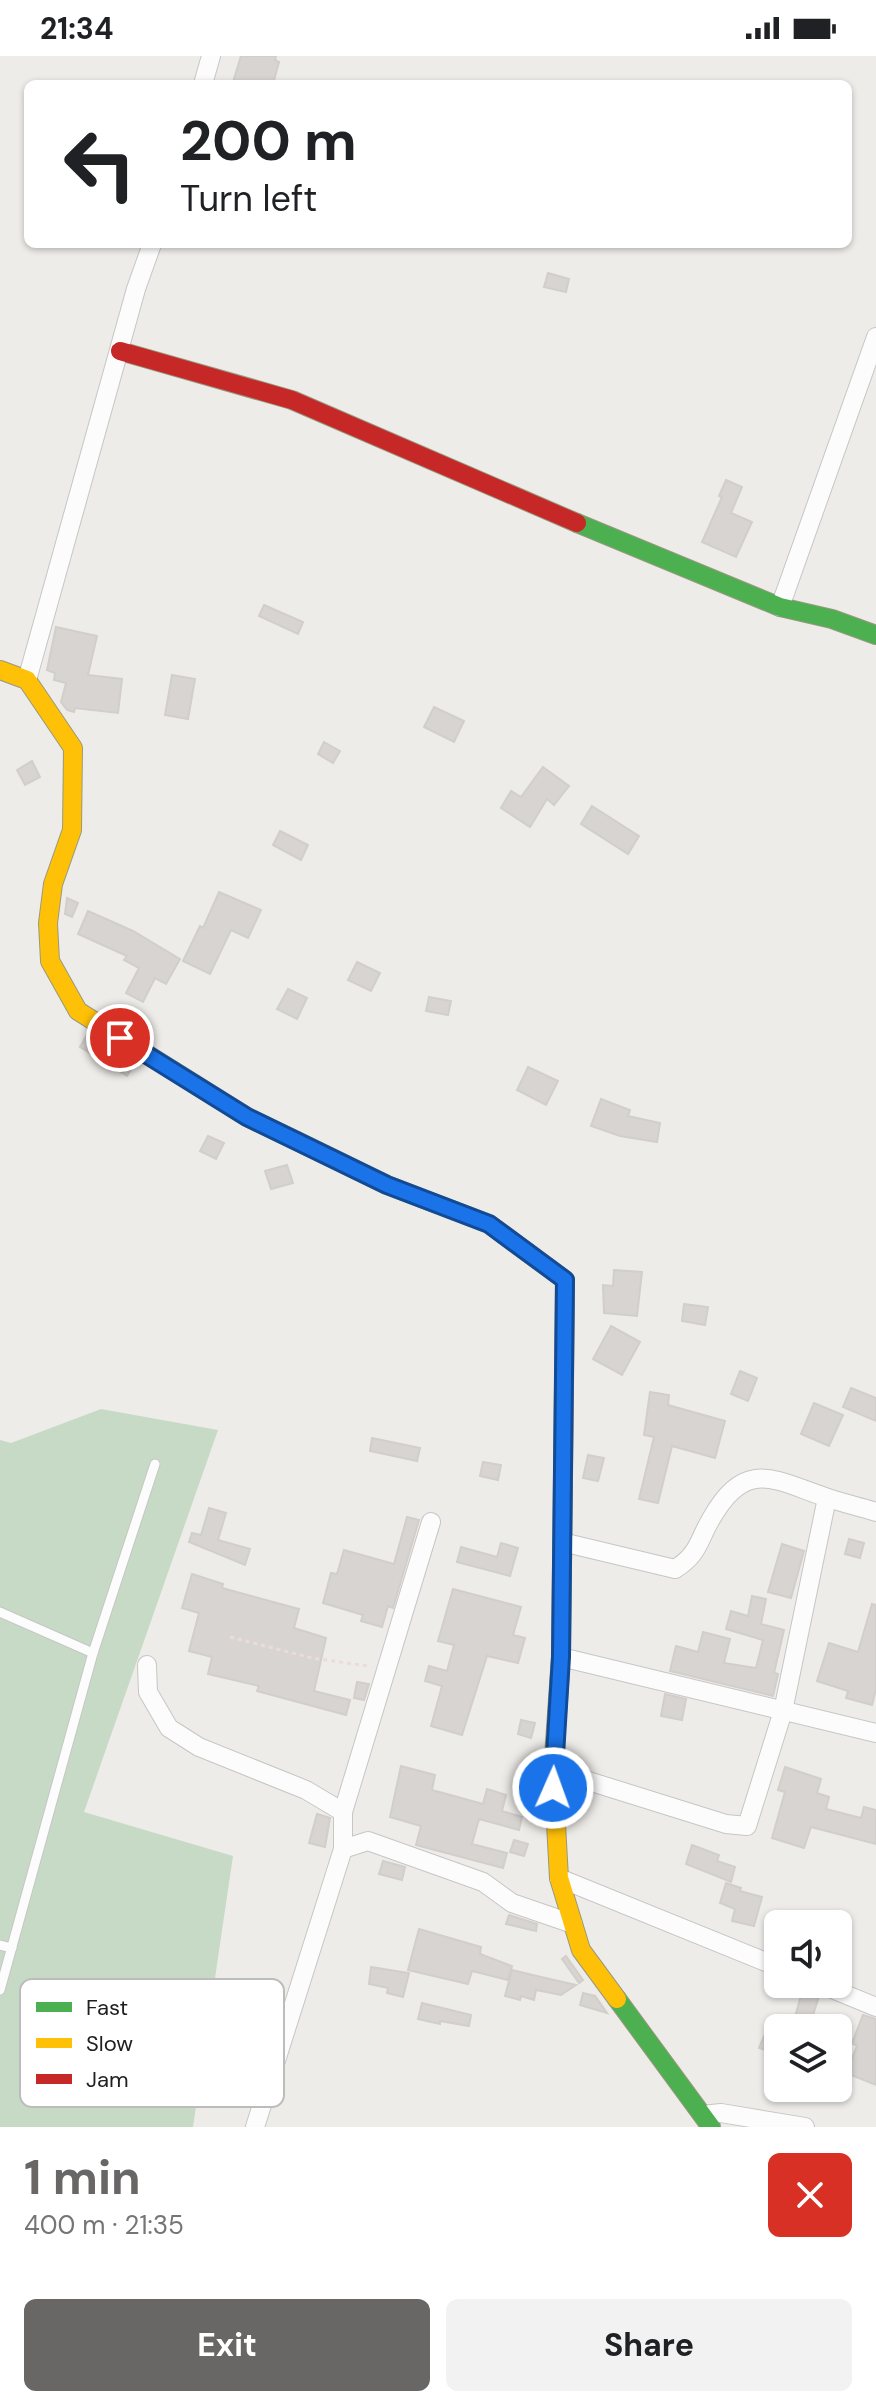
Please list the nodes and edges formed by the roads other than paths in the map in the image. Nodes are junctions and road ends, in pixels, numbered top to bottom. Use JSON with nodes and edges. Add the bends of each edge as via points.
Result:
{"nodes":[{"id":1,"x":211,"y":56,"type":"edge"},
{"id":2,"x":204,"y":80,"type":"edge"},
{"id":3,"x":151,"y":248,"type":"edge"},
{"id":4,"x":876,"y":337,"type":"edge"},
{"id":5,"x":120,"y":351,"type":"junction"},
{"id":6,"x":780,"y":607,"type":"junction"},
{"id":7,"x":876,"y":635,"type":"edge"},
{"id":8,"x":0,"y":670,"type":"edge"},
{"id":9,"x":27,"y":680,"type":"junction"},
{"id":10,"x":155,"y":1464,"type":"dead end"},
{"id":11,"x":827,"y":1498,"type":"junction"},
{"id":12,"x":876,"y":1512,"type":"edge"},
{"id":13,"x":431,"y":1522,"type":"dead end"},
{"id":14,"x":562,"y":1542,"type":"junction"},
{"id":15,"x":0,"y":1612,"type":"edge"},
{"id":16,"x":93,"y":1653,"type":"junction"},
{"id":17,"x":561,"y":1657,"type":"junction"},
{"id":18,"x":147,"y":1665,"type":"dead end"},
{"id":19,"x":783,"y":1711,"type":"junction"},
{"id":20,"x":876,"y":1733,"type":"edge"},
{"id":21,"x":553,"y":1770,"type":"junction"},
{"id":22,"x":343,"y":1812,"type":"junction"},
{"id":23,"x":343,"y":1849,"type":"junction"},
{"id":24,"x":559,"y":1878,"type":"junction"},
{"id":25,"x":573,"y":1924,"type":"junction"},
{"id":26,"x":0,"y":1945,"type":"edge"},
{"id":27,"x":12,"y":1948,"type":"junction"},
{"id":28,"x":764,"y":1961,"type":"edge"},
{"id":29,"x":0,"y":1990,"type":"edge"},
{"id":30,"x":852,"y":1997,"type":"edge"},
{"id":31,"x":876,"y":2007,"type":"edge"},
{"id":32,"x":284,"y":2035,"type":"edge"},
{"id":33,"x":261,"y":2107,"type":"edge"},
{"id":34,"x":707,"y":2121,"type":"edge"},
{"id":35,"x":255,"y":2127,"type":"edge"},
{"id":36,"x":805,"y":2127,"type":"edge"}],
"edges":[{"from":1,"to":2,"type":"street"},
{"from":3,"to":5,"type":"street"},
{"from":4,"to":6,"type":"street"},
{"from":5,"to":6,"type":"street","via":[[292,400]]},
{"from":5,"to":9,"type":"street"},
{"from":6,"to":7,"type":"street"},
{"from":8,"to":9,"type":"street"},
{"from":9,"to":14,"type":"street","via":[[73,748],[72,830],[53,884],[48,923],[50,961],[78,1011],[247,1117],[387,1185],[489,1224],[565,1280]]},
{"from":10,"to":16,"type":"lane"},
{"from":11,"to":12,"type":"street"},
{"from":11,"to":14,"type":"street","via":[[781,1480],[754,1478],[730,1491],[690,1560],[675,1569]]},
{"from":11,"to":19,"type":"street"},
{"from":13,"to":22,"type":"street"},
{"from":14,"to":17,"type":"street"},
{"from":15,"to":16,"type":"lane"},
{"from":16,"to":27,"type":"lane"},
{"from":17,"to":19,"type":"street"},
{"from":17,"to":21,"type":"street"},
{"from":18,"to":22,"type":"street","via":[[148,1692],[169,1728],[199,1747],[306,1790]]},
{"from":19,"to":20,"type":"street"},
{"from":19,"to":21,"type":"street","via":[[747,1826]]},
{"from":21,"to":24,"type":"street"},
{"from":22,"to":23,"type":"street"},
{"from":23,"to":25,"type":"street","via":[[368,1841],[483,1882],[512,1903]]},
{"from":23,"to":32,"type":"street"},
{"from":24,"to":25,"type":"street"},
{"from":24,"to":28,"type":"street"},
{"from":25,"to":34,"type":"street","via":[[581,1950]]},
{"from":26,"to":27,"type":"lane"},
{"from":27,"to":29,"type":"lane"},
{"from":30,"to":31,"type":"street"},
{"from":33,"to":35,"type":"street"},
{"from":34,"to":36,"type":"street","via":[[721,2113]]}]}
